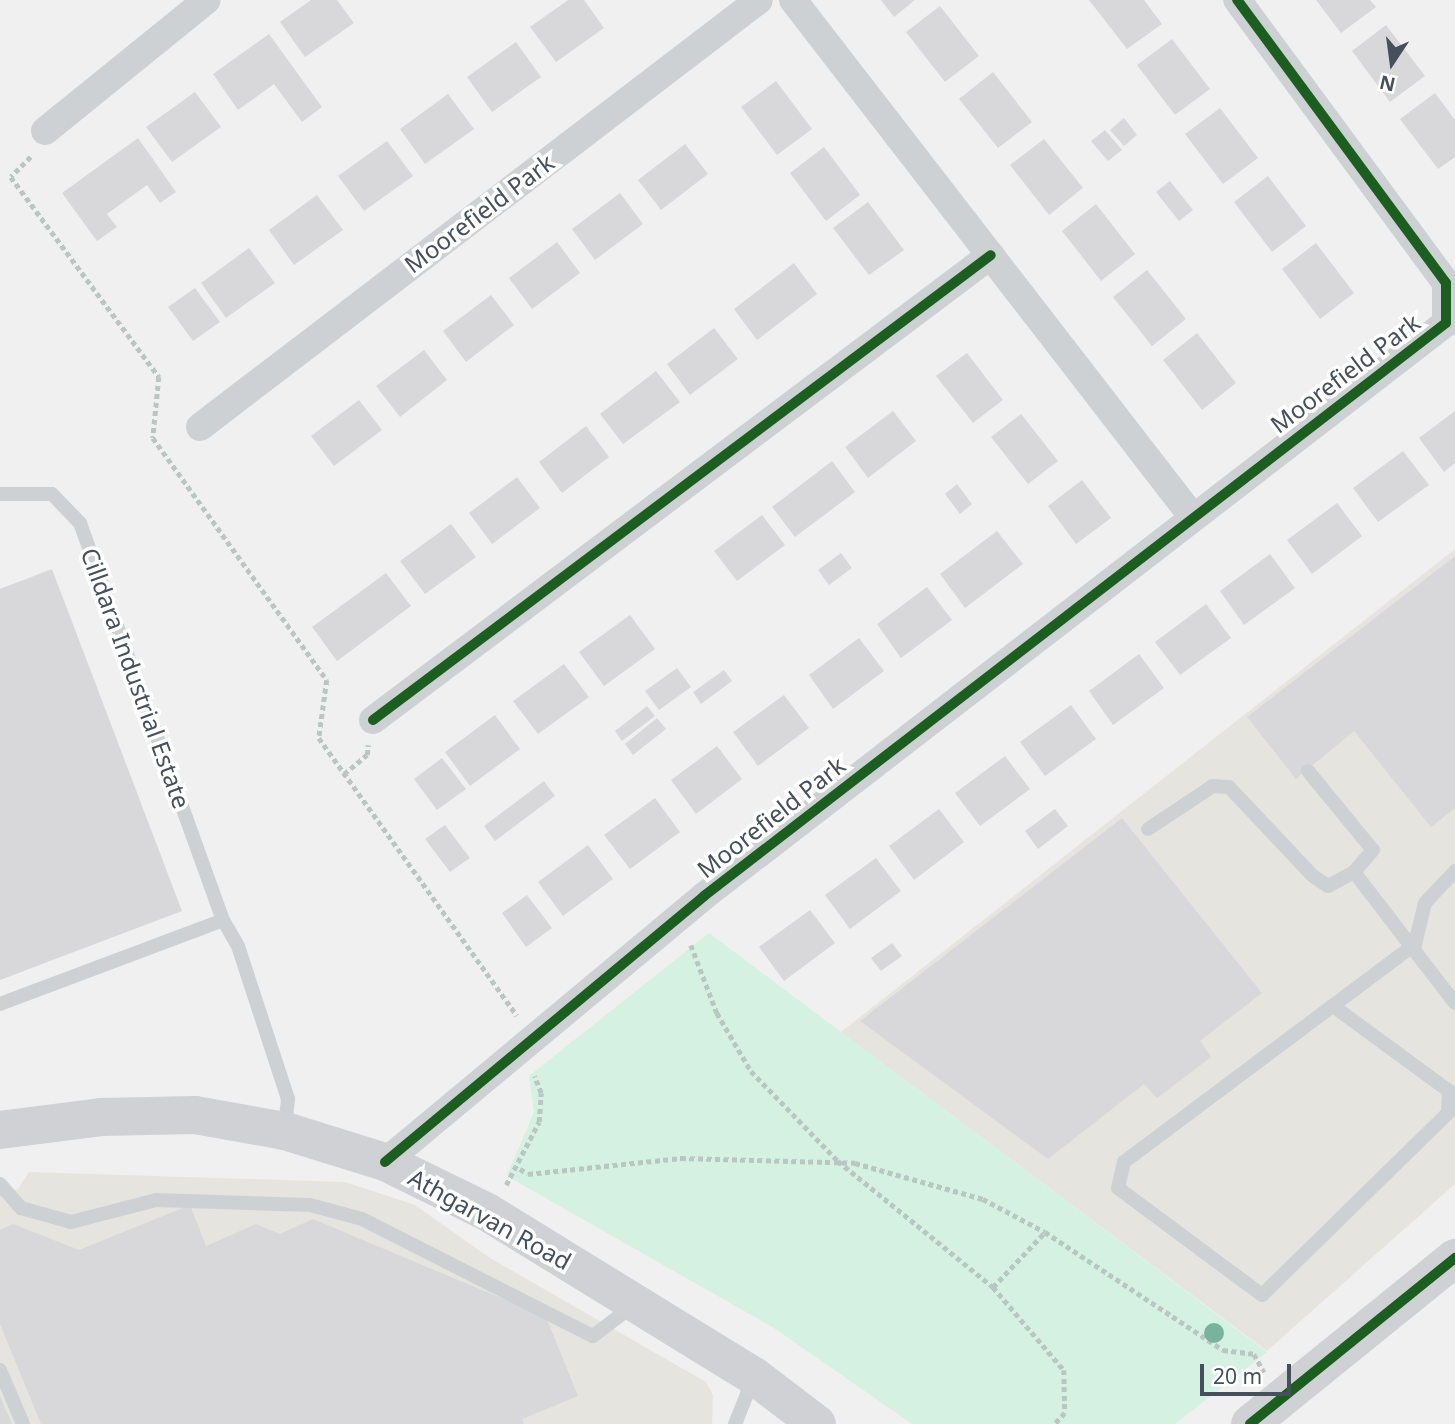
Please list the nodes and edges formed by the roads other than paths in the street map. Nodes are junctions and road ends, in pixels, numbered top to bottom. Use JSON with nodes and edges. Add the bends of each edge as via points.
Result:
{"nodes":[{"id":1,"x":207,"y":0,"type":"edge"},
{"id":2,"x":759,"y":0,"type":"edge"},
{"id":3,"x":793,"y":0,"type":"edge"},
{"id":4,"x":1237,"y":0,"type":"edge"},
{"id":5,"x":45,"y":131,"type":"road end"},
{"id":6,"x":991,"y":255,"type":"junction"},
{"id":7,"x":200,"y":427,"type":"dead end"},
{"id":8,"x":0,"y":494,"type":"edge"},
{"id":9,"x":1192,"y":516,"type":"junction"},
{"id":10,"x":373,"y":720,"type":"dead end"},
{"id":11,"x":1308,"y":771,"type":"dead end"},
{"id":12,"x":1148,"y":829,"type":"dead end"},
{"id":13,"x":1455,"y":871,"type":"edge"},
{"id":14,"x":1354,"y":873,"type":"junction"},
{"id":15,"x":223,"y":920,"type":"junction"},
{"id":16,"x":1415,"y":944,"type":"junction"},
{"id":17,"x":1455,"y":1003,"type":"edge"},
{"id":18,"x":0,"y":1004,"type":"edge"},
{"id":19,"x":1333,"y":1006,"type":"junction"},
{"id":20,"x":0,"y":1130,"type":"edge"},
{"id":21,"x":285,"y":1131,"type":"junction"},
{"id":22,"x":385,"y":1162,"type":"junction"},
{"id":23,"x":0,"y":1184,"type":"edge"},
{"id":24,"x":1455,"y":1258,"type":"edge"},
{"id":25,"x":636,"y":1303,"type":"junction"},
{"id":26,"x":0,"y":1370,"type":"edge"},
{"id":27,"x":754,"y":1377,"type":"junction"},
{"id":28,"x":799,"y":1417,"type":"edge"},
{"id":29,"x":23,"y":1424,"type":"edge"},
{"id":30,"x":735,"y":1424,"type":"edge"},
{"id":31,"x":1250,"y":1424,"type":"edge"}],
"edges":[{"from":1,"to":5,"type":"street"},
{"from":2,"to":7,"type":"street","name":"Moorefield Park"},
{"from":3,"to":6,"type":"street"},
{"from":4,"to":9,"type":"street","name":"Moorefield Park","via":[[1446,283],[1446,323]]},
{"from":6,"to":9,"type":"street"},
{"from":6,"to":10,"type":"street"},
{"from":8,"to":15,"type":"lane","name":"Cilldara Industrial Estate","via":[[52,494],[80,523]]},
{"from":9,"to":22,"type":"street","name":"Moorefield Park","via":[[677,917]]},
{"from":11,"to":14,"type":"lane","via":[[1373,850]]},
{"from":12,"to":14,"type":"lane","via":[[1213,786],[1229,787],[1313,876],[1328,886]]},
{"from":13,"to":16,"type":"lane","via":[[1425,902]]},
{"from":14,"to":16,"type":"lane"},
{"from":15,"to":18,"type":"lane"},
{"from":15,"to":21,"type":"lane","name":"Cilldara Industrial Estate","via":[[238,946],[288,1099]]},
{"from":16,"to":17,"type":"lane"},
{"from":16,"to":19,"type":"lane"},
{"from":19,"to":19,"type":"lane","via":[[1124,1162],[1118,1188],[1262,1295],[1448,1113],[1449,1091]]},
{"from":20,"to":21,"type":"main road","name":"Athgarvan Road","via":[[101,1117],[195,1115]]},
{"from":21,"to":22,"type":"main road","name":"Athgarvan Road"},
{"from":22,"to":25,"type":"main road","name":"Athgarvan Road","via":[[487,1212]]},
{"from":23,"to":25,"type":"lane","via":[[21,1208],[71,1222],[156,1200],[310,1205],[336,1212],[500,1284],[593,1336],[610,1330]]},
{"from":24,"to":31,"type":"main road"},
{"from":25,"to":27,"type":"main road","name":"Athgarvan Road"},
{"from":26,"to":29,"type":"lane"},
{"from":27,"to":28,"type":"main road","name":"Athgarvan Road"},
{"from":27,"to":30,"type":"lane"}]}
